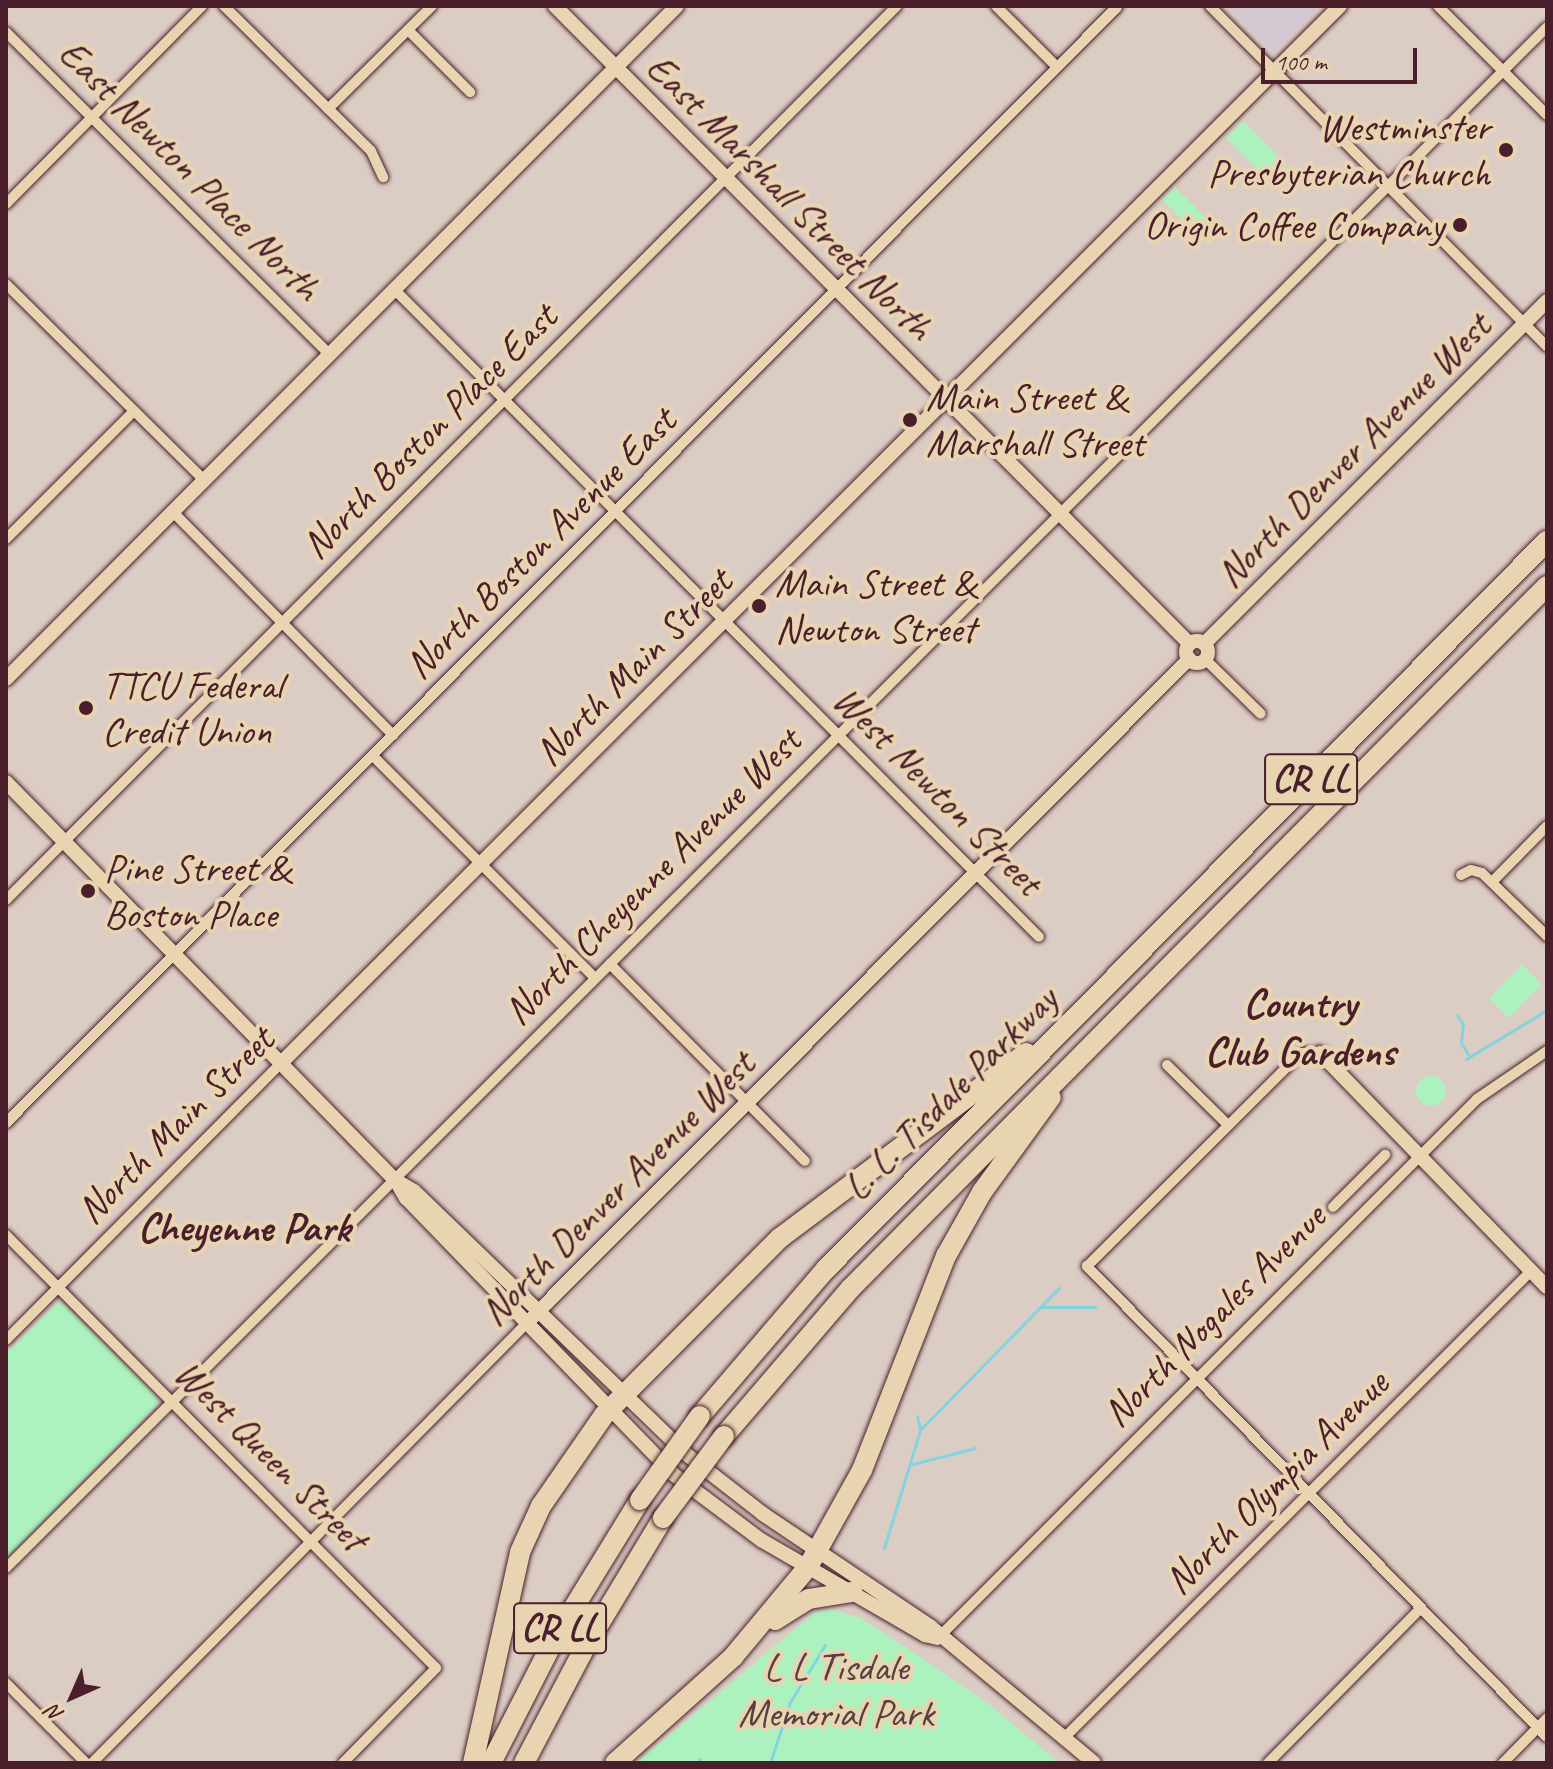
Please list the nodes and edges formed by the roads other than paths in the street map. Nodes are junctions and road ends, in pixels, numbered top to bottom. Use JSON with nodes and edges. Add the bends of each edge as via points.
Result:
{"nodes":[{"id":1,"x":202,"y":6,"type":"edge"},
{"id":2,"x":224,"y":6,"type":"edge"},
{"id":3,"x":432,"y":6,"type":"edge"},
{"id":4,"x":555,"y":6,"type":"edge"},
{"id":5,"x":677,"y":6,"type":"edge"},
{"id":6,"x":897,"y":6,"type":"edge"},
{"id":7,"x":996,"y":6,"type":"edge"},
{"id":8,"x":1118,"y":6,"type":"edge"},
{"id":9,"x":1210,"y":6,"type":"edge"},
{"id":10,"x":1340,"y":6,"type":"edge"},
{"id":11,"x":1438,"y":6,"type":"edge"},
{"id":12,"x":1547,"y":27,"type":"edge"},
{"id":13,"x":408,"y":30,"type":"junction"},
{"id":14,"x":6,"y":32,"type":"edge"},
{"id":15,"x":616,"y":67,"type":"junction"},
{"id":16,"x":1057,"y":67,"type":"junction"},
{"id":17,"x":1274,"y":70,"type":"junction"},
{"id":18,"x":1503,"y":71,"type":"junction"},
{"id":19,"x":470,"y":92,"type":"dead end"},
{"id":20,"x":328,"y":109,"type":"junction"},
{"id":21,"x":1547,"y":115,"type":"edge"},
{"id":22,"x":92,"y":117,"type":"junction"},
{"id":23,"x":383,"y":177,"type":"dead end"},
{"id":24,"x":725,"y":177,"type":"junction"},
{"id":25,"x":1388,"y":185,"type":"junction"},
{"id":26,"x":6,"y":204,"type":"edge"},
{"id":27,"x":6,"y":284,"type":"edge"},
{"id":28,"x":394,"y":289,"type":"junction"},
{"id":29,"x":836,"y":289,"type":"junction"},
{"id":30,"x":1547,"y":301,"type":"edge"},
{"id":31,"x":1525,"y":323,"type":"junction"},
{"id":32,"x":1547,"y":346,"type":"edge"},
{"id":33,"x":329,"y":354,"type":"junction"},
{"id":34,"x":945,"y":399,"type":"junction"},
{"id":35,"x":505,"y":401,"type":"junction"},
{"id":36,"x":134,"y":411,"type":"junction"},
{"id":37,"x":203,"y":479,"type":"junction"},
{"id":38,"x":172,"y":511,"type":"junction"},
{"id":39,"x":616,"y":512,"type":"junction"},
{"id":40,"x":1059,"y":513,"type":"junction"},
{"id":41,"x":7,"y":536,"type":"edge"},
{"id":42,"x":1547,"y":541,"type":"edge"},
{"id":43,"x":1547,"y":586,"type":"edge"},
{"id":44,"x":724,"y":620,"type":"junction"},
{"id":45,"x":283,"y":623,"type":"junction"},
{"id":46,"x":1200,"y":649,"type":"junction"},
{"id":47,"x":6,"y":679,"type":"edge"},
{"id":48,"x":1261,"y":714,"type":"dead end"},
{"id":49,"x":837,"y":734,"type":"junction"},
{"id":50,"x":393,"y":735,"type":"junction"},
{"id":51,"x":373,"y":756,"type":"junction"},
{"id":52,"x":6,"y":782,"type":"edge"},
{"id":53,"x":1547,"y":826,"type":"edge"},
{"id":54,"x":64,"y":842,"type":"junction"},
{"id":55,"x":480,"y":865,"type":"junction"},
{"id":56,"x":976,"y":872,"type":"junction"},
{"id":57,"x":1461,"y":875,"type":"dead end"},
{"id":58,"x":1493,"y":881,"type":"junction"},
{"id":59,"x":6,"y":900,"type":"edge"},
{"id":60,"x":1547,"y":936,"type":"edge"},
{"id":61,"x":1039,"y":937,"type":"dead end"},
{"id":62,"x":172,"y":956,"type":"junction"},
{"id":63,"x":610,"y":964,"type":"junction"},
{"id":64,"x":595,"y":978,"type":"junction"},
{"id":65,"x":1074,"y":1017,"type":"junction"},
{"id":66,"x":1085,"y":1049,"type":"junction"},
{"id":67,"x":1547,"y":1051,"type":"edge"},
{"id":68,"x":1320,"y":1053,"type":"joint"},
{"id":69,"x":280,"y":1064,"type":"junction"},
{"id":70,"x":1167,"y":1065,"type":"dead end"},
{"id":71,"x":748,"y":1103,"type":"junction"},
{"id":72,"x":6,"y":1123,"type":"edge"},
{"id":73,"x":1228,"y":1125,"type":"junction"},
{"id":74,"x":1385,"y":1155,"type":"dead end"},
{"id":75,"x":1418,"y":1157,"type":"junction"},
{"id":76,"x":805,"y":1161,"type":"dead end"},
{"id":77,"x":395,"y":1180,"type":"junction"},
{"id":78,"x":1333,"y":1207,"type":"dead end"},
{"id":79,"x":6,"y":1235,"type":"edge"},
{"id":80,"x":1541,"y":1277,"type":"edge"},
{"id":81,"x":59,"y":1287,"type":"junction"},
{"id":82,"x":532,"y":1318,"type":"junction"},
{"id":83,"x":6,"y":1340,"type":"edge"},
{"id":84,"x":1195,"y":1379,"type":"junction"},
{"id":85,"x":174,"y":1401,"type":"junction"},
{"id":86,"x":616,"y":1401,"type":"junction"},
{"id":87,"x":1311,"y":1494,"type":"junction"},
{"id":88,"x":312,"y":1542,"type":"junction"},
{"id":89,"x":814,"y":1559,"type":"junction"},
{"id":90,"x":6,"y":1568,"type":"edge"},
{"id":91,"x":852,"y":1592,"type":"junction"},
{"id":92,"x":1420,"y":1609,"type":"junction"},
{"id":93,"x":755,"y":1634,"type":"junction"},
{"id":94,"x":938,"y":1638,"type":"junction"},
{"id":95,"x":6,"y":1683,"type":"edge"},
{"id":96,"x":1547,"y":1718,"type":"edge"},
{"id":97,"x":1538,"y":1728,"type":"junction"},
{"id":98,"x":1065,"y":1737,"type":"junction"},
{"id":99,"x":1547,"y":1737,"type":"edge"},
{"id":100,"x":86,"y":1763,"type":"edge"},
{"id":101,"x":92,"y":1763,"type":"edge"},
{"id":102,"x":343,"y":1763,"type":"edge"},
{"id":103,"x":473,"y":1763,"type":"edge"},
{"id":104,"x":491,"y":1763,"type":"edge"},
{"id":105,"x":524,"y":1763,"type":"edge"},
{"id":106,"x":615,"y":1763,"type":"edge"},
{"id":107,"x":1094,"y":1763,"type":"edge"},
{"id":108,"x":1268,"y":1763,"type":"edge"},
{"id":109,"x":1503,"y":1763,"type":"edge"}],
"edges":[{"from":1,"to":22,"type":"street"},
{"from":2,"to":20,"type":"street"},
{"from":3,"to":13,"type":"street"},
{"from":4,"to":15,"type":"street","name":"East Marshall Street North"},
{"from":5,"to":15,"type":"street"},
{"from":6,"to":24,"type":"street","name":"North Boston Place East"},
{"from":7,"to":16,"type":"street"},
{"from":8,"to":16,"type":"street","name":"North Boston Avenue East"},
{"from":9,"to":17,"type":"street"},
{"from":10,"to":17,"type":"street","name":"North Main Street"},
{"from":11,"to":18,"type":"street"},
{"from":12,"to":18,"type":"street","name":"North Cheyenne Avenue West"},
{"from":13,"to":19,"type":"street"},
{"from":13,"to":20,"type":"street"},
{"from":14,"to":22,"type":"street","name":"East Newton Place North"},
{"from":15,"to":24,"type":"street","name":"East Marshall Street North"},
{"from":15,"to":28,"type":"street"},
{"from":16,"to":29,"type":"street","name":"North Boston Avenue East"},
{"from":17,"to":25,"type":"street"},
{"from":17,"to":34,"type":"street","name":"North Main Street"},
{"from":18,"to":21,"type":"street"},
{"from":18,"to":25,"type":"street","name":"North Cheyenne Avenue West"},
{"from":20,"to":23,"type":"street","via":[[371,151]]},
{"from":22,"to":26,"type":"street"},
{"from":22,"to":33,"type":"street","name":"East Newton Place North"},
{"from":24,"to":29,"type":"street","name":"East Marshall Street North"},
{"from":24,"to":35,"type":"street","name":"North Boston Place East"},
{"from":25,"to":31,"type":"street"},
{"from":25,"to":40,"type":"street","name":"North Cheyenne Avenue West"},
{"from":27,"to":36,"type":"street"},
{"from":28,"to":33,"type":"street"},
{"from":28,"to":35,"type":"street","name":"West Newton Street"},
{"from":29,"to":34,"type":"street","name":"East Marshall Street North"},
{"from":29,"to":39,"type":"street","name":"North Boston Avenue East"},
{"from":30,"to":31,"type":"street","name":"North Denver Avenue West"},
{"from":31,"to":32,"type":"street"},
{"from":31,"to":46,"type":"street","name":"North Denver Avenue West"},
{"from":33,"to":37,"type":"street"},
{"from":34,"to":40,"type":"street","name":"East Marshall Street North"},
{"from":34,"to":44,"type":"street","name":"North Main Street"},
{"from":35,"to":39,"type":"street","name":"West Newton Street"},
{"from":35,"to":45,"type":"street","name":"North Boston Place East"},
{"from":36,"to":37,"type":"street"},
{"from":36,"to":41,"type":"street"},
{"from":37,"to":38,"type":"street"},
{"from":38,"to":45,"type":"street"},
{"from":38,"to":47,"type":"street"},
{"from":39,"to":44,"type":"street","name":"West Newton Street"},
{"from":39,"to":50,"type":"street","name":"North Boston Avenue East"},
{"from":40,"to":46,"type":"street","name":"East Marshall Street North"},
{"from":40,"to":49,"type":"street","name":"North Cheyenne Avenue West"},
{"from":42,"to":65,"type":"highway","name":"L. L. Tisdale Parkway","number":"CR LL"},
{"from":43,"to":66,"type":"highway","name":"L. L. Tisdale Parkway","number":"CR LL"},
{"from":44,"to":49,"type":"street","name":"West Newton Street"},
{"from":44,"to":55,"type":"street","name":"North Main Street"},
{"from":45,"to":50,"type":"street"},
{"from":45,"to":54,"type":"street","name":"North Boston Place East"},
{"from":46,"to":48,"type":"street"},
{"from":46,"to":56,"type":"street","name":"North Denver Avenue West"},
{"from":49,"to":56,"type":"street","name":"West Newton Street"},
{"from":49,"to":63,"type":"street","name":"North Cheyenne Avenue West"},
{"from":50,"to":51,"type":"street","name":"North Boston Avenue East"},
{"from":51,"to":55,"type":"street"},
{"from":51,"to":62,"type":"street","name":"North Boston Avenue East"},
{"from":52,"to":54,"type":"street"},
{"from":53,"to":58,"type":"street"},
{"from":54,"to":59,"type":"street","name":"North Boston Place East"},
{"from":54,"to":62,"type":"street"},
{"from":55,"to":64,"type":"street"},
{"from":55,"to":69,"type":"street","name":"North Main Street"},
{"from":56,"to":61,"type":"street","name":"West Newton Street"},
{"from":56,"to":71,"type":"street","name":"North Denver Avenue West"},
{"from":57,"to":58,"type":"street","via":[[1477,871]]},
{"from":58,"to":60,"type":"street"},
{"from":62,"to":69,"type":"street"},
{"from":62,"to":72,"type":"street","name":"North Boston Avenue East"},
{"from":63,"to":64,"type":"street","name":"North Cheyenne Avenue West"},
{"from":63,"to":71,"type":"street"},
{"from":64,"to":77,"type":"street","name":"North Cheyenne Avenue West"},
{"from":65,"to":86,"type":"highway","via":[[799,1222]]},
{"from":65,"to":104,"type":"highway","name":"L. L. Tisdale Parkway","number":"CR LL","bridge":true,"via":[[806,1291],[700,1416],[640,1500],[555,1638]]},
{"from":66,"to":89,"type":"highway","via":[[982,1192],[946,1256],[862,1470]]},
{"from":66,"to":105,"type":"highway","name":"L. L. Tisdale Parkway","number":"CR LL","bridge":true,"via":[[850,1289],[724,1436],[663,1518],[584,1649]]},
{"from":67,"to":75,"type":"street","name":"North Nogales Avenue","via":[[1477,1099]]},
{"from":68,"to":73,"type":"street","via":[[1303,1051]]},
{"from":68,"to":75,"type":"street"},
{"from":69,"to":77,"type":"street"},
{"from":69,"to":81,"type":"street","name":"North Main Street"},
{"from":70,"to":73,"type":"street"},
{"from":71,"to":76,"type":"street"},
{"from":71,"to":82,"type":"street","name":"North Denver Avenue West"},
{"from":73,"to":84,"type":"street","via":[[1087,1266]]},
{"from":74,"to":78,"type":"street"},
{"from":75,"to":80,"type":"street"},
{"from":75,"to":84,"type":"street","name":"North Nogales Avenue"},
{"from":77,"to":82,"type":"street","via":[[414,1191]]},
{"from":77,"to":85,"type":"street","name":"North Cheyenne Avenue West"},
{"from":79,"to":81,"type":"street","name":"West Queen Street"},
{"from":80,"to":87,"type":"street","name":"North Olympia Avenue"},
{"from":81,"to":83,"type":"street","name":"North Main Street"},
{"from":81,"to":85,"type":"street","name":"West Queen Street"},
{"from":82,"to":86,"type":"street"},
{"from":82,"to":88,"type":"street","name":"North Denver Avenue West"},
{"from":84,"to":87,"type":"street"},
{"from":84,"to":94,"type":"street","name":"North Nogales Avenue"},
{"from":85,"to":88,"type":"street","name":"West Queen Street"},
{"from":85,"to":90,"type":"street","name":"North Cheyenne Avenue West"},
{"from":86,"to":89,"type":"street"},
{"from":86,"to":89,"type":"street","via":[[673,1474],[745,1529]]},
{"from":86,"to":103,"type":"highway","via":[[541,1506],[520,1552]]},
{"from":87,"to":92,"type":"street"},
{"from":87,"to":98,"type":"street","name":"North Olympia Avenue"},
{"from":88,"to":101,"type":"street","name":"North Denver Avenue West"},
{"from":88,"to":102,"type":"street","name":"West Queen Street","via":[[436,1668]]},
{"from":89,"to":91,"type":"street"},
{"from":89,"to":93,"type":"highway"},
{"from":89,"to":94,"type":"street","via":[[931,1627]]},
{"from":91,"to":93,"type":"highway","via":[[800,1603]]},
{"from":91,"to":94,"type":"street"},
{"from":92,"to":97,"type":"street"},
{"from":92,"to":108,"type":"street"},
{"from":93,"to":106,"type":"highway"},
{"from":94,"to":98,"type":"street"},
{"from":95,"to":100,"type":"street"},
{"from":96,"to":97,"type":"street"},
{"from":97,"to":99,"type":"street"},
{"from":97,"to":109,"type":"street"},
{"from":98,"to":107,"type":"street"}]}
